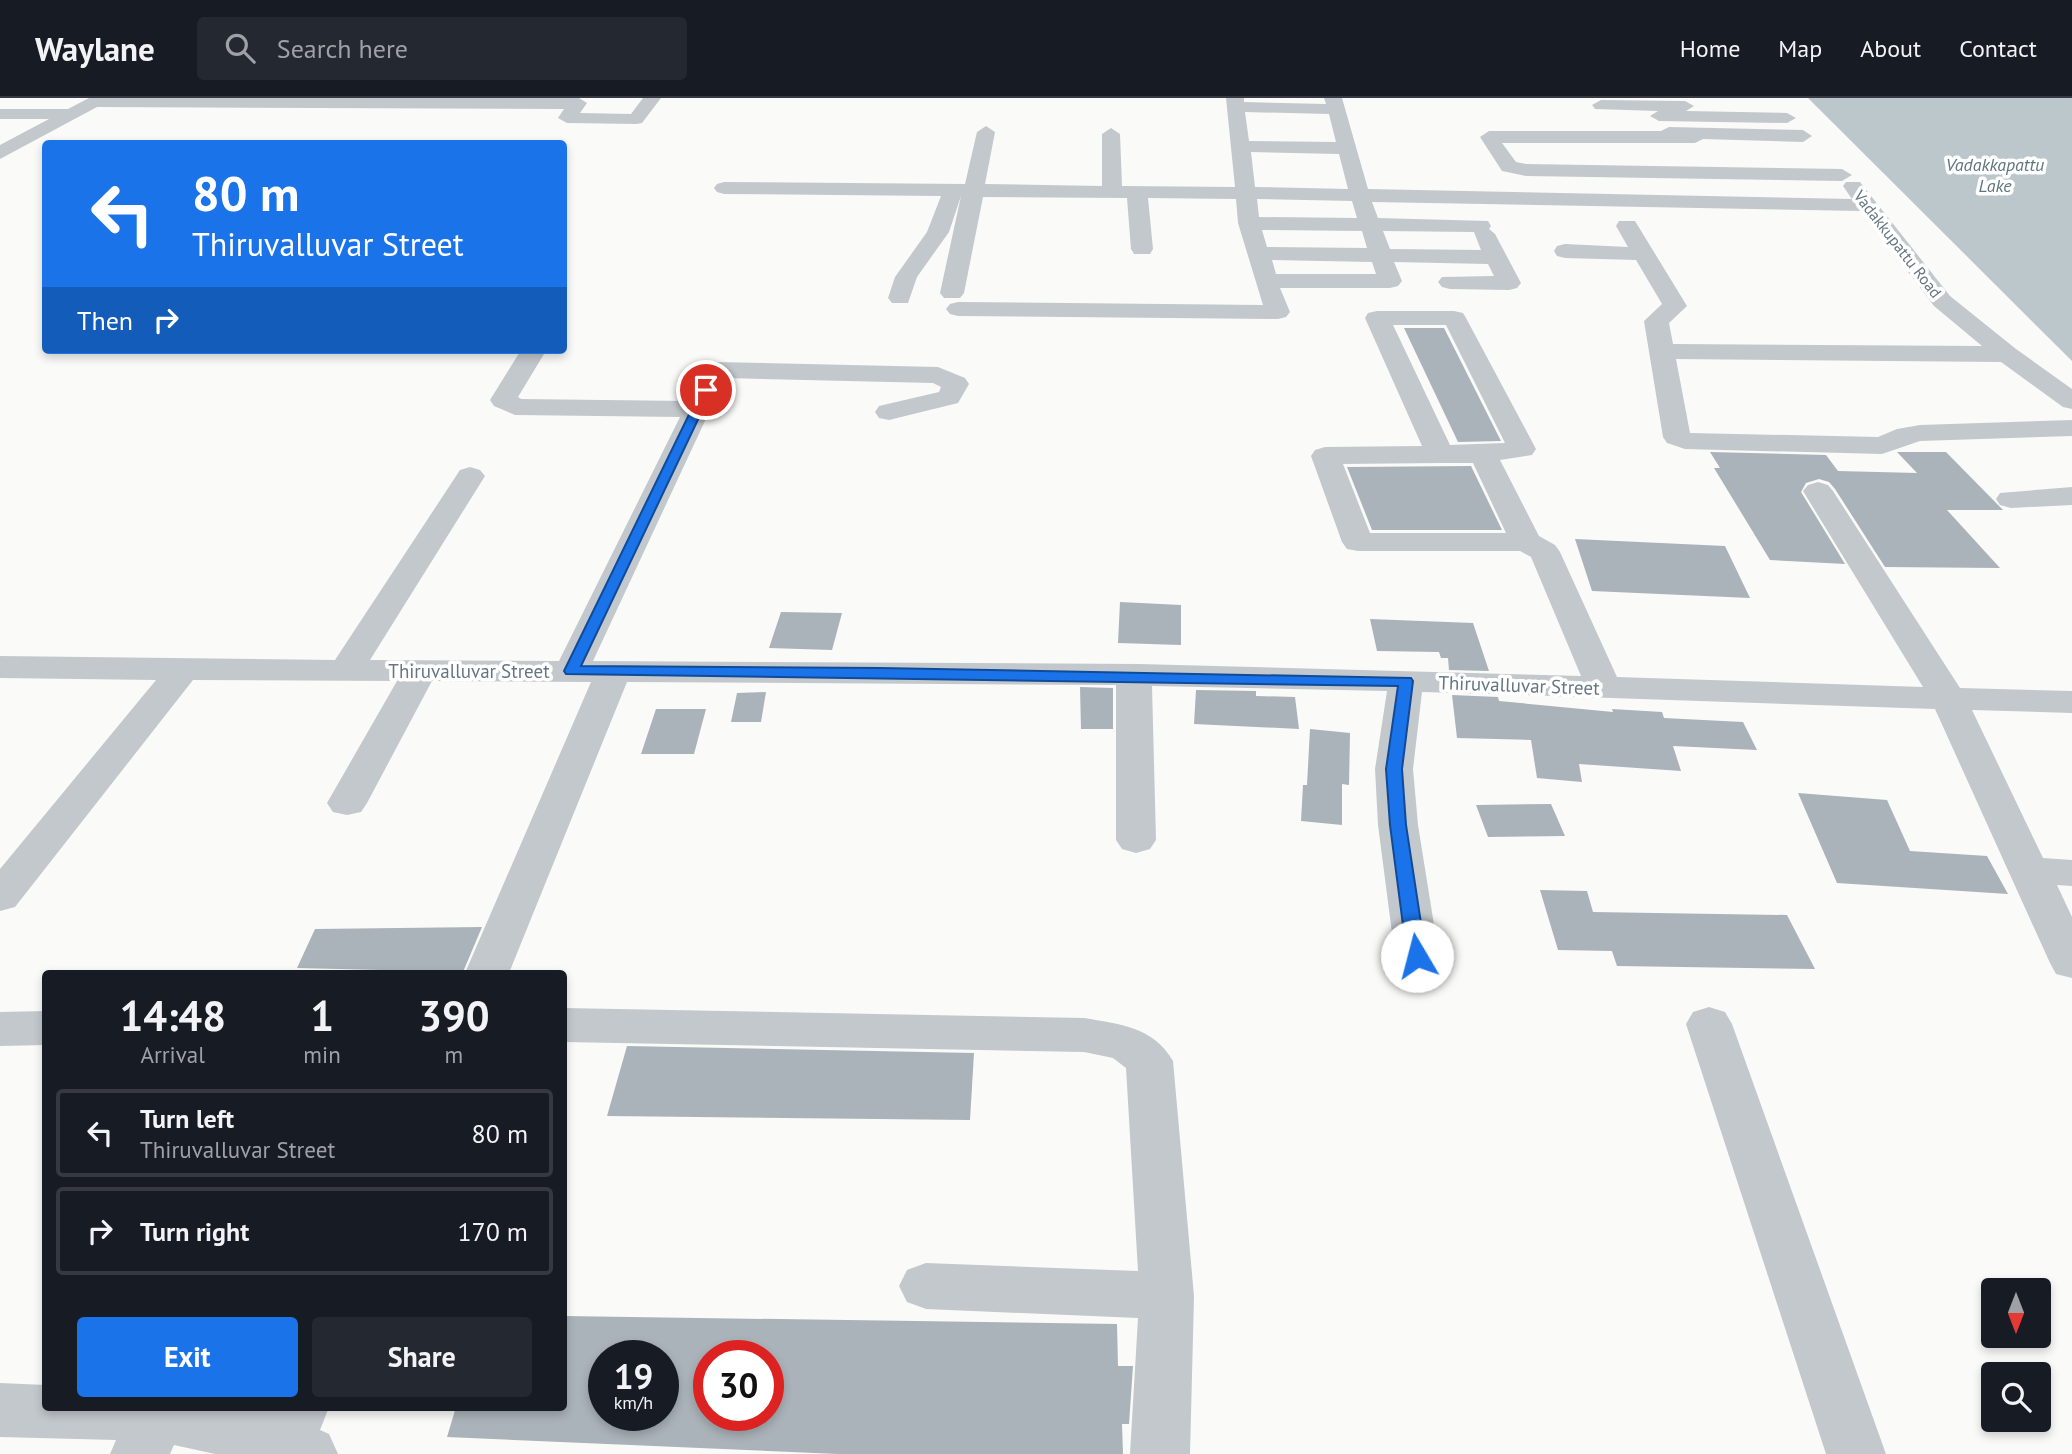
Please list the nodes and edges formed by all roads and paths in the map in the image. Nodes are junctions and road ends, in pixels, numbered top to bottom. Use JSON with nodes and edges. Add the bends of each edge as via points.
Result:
{"nodes":[{"id":1,"x":652,"y":98,"type":"edge"},
{"id":2,"x":98,"y":100,"type":"edge"},
{"id":3,"x":359,"y":101,"type":"edge"},
{"id":4,"x":455,"y":101,"type":"edge"},
{"id":5,"x":522,"y":101,"type":"edge"},
{"id":6,"x":580,"y":101,"type":"edge"},
{"id":7,"x":1601,"y":105,"type":"dead end"},
{"id":8,"x":1779,"y":108,"type":"edge"},
{"id":9,"x":1237,"y":110,"type":"edge"},
{"id":10,"x":1337,"y":111,"type":"edge"},
{"id":11,"x":0,"y":114,"type":"edge"},
{"id":12,"x":72,"y":114,"type":"junction"},
{"id":13,"x":986,"y":132,"type":"dead end"},
{"id":14,"x":1111,"y":134,"type":"dead end"},
{"id":15,"x":1803,"y":136,"type":"junction"},
{"id":16,"x":1695,"y":137,"type":"dead end"},
{"id":17,"x":1347,"y":148,"type":"junction"},
{"id":18,"x":0,"y":153,"type":"edge"},
{"id":19,"x":1247,"y":160,"type":"junction"},
{"id":20,"x":1326,"y":169,"type":"dead end"},
{"id":21,"x":1842,"y":175,"type":"junction"},
{"id":22,"x":1356,"y":180,"type":"junction"},
{"id":23,"x":724,"y":188,"type":"dead end"},
{"id":24,"x":963,"y":190,"type":"junction"},
{"id":25,"x":1112,"y":191,"type":"junction"},
{"id":26,"x":1138,"y":192,"type":"junction"},
{"id":27,"x":1246,"y":193,"type":"junction"},
{"id":28,"x":1465,"y":198,"type":"junction"},
{"id":29,"x":1779,"y":203,"type":"junction"},
{"id":30,"x":1868,"y":205,"type":"junction"},
{"id":31,"x":1249,"y":223,"type":"junction"},
{"id":32,"x":1370,"y":225,"type":"junction"},
{"id":33,"x":1480,"y":226,"type":"junction"},
{"id":34,"x":1628,"y":226,"type":"dead end"},
{"id":35,"x":1142,"y":249,"type":"dead end"},
{"id":36,"x":1565,"y":251,"type":"dead end"},
{"id":37,"x":1258,"y":253,"type":"junction"},
{"id":38,"x":1644,"y":254,"type":"junction"},
{"id":39,"x":1381,"y":255,"type":"junction"},
{"id":40,"x":1496,"y":257,"type":"junction"},
{"id":41,"x":1266,"y":281,"type":"junction"},
{"id":42,"x":1391,"y":281,"type":"junction"},
{"id":43,"x":900,"y":298,"type":"dead end"},
{"id":44,"x":1661,"y":351,"type":"junction"},
{"id":45,"x":530,"y":354,"type":"dead end"},
{"id":46,"x":2007,"y":354,"type":"junction"},
{"id":47,"x":2072,"y":401,"type":"edge"},
{"id":48,"x":697,"y":409,"type":"junction"},
{"id":49,"x":889,"y":412,"type":"dead end"},
{"id":50,"x":2072,"y":428,"type":"edge"},
{"id":51,"x":1440,"y":454,"type":"junction"},
{"id":52,"x":1483,"y":454,"type":"junction"},
{"id":53,"x":470,"y":476,"type":"dead end"},
{"id":54,"x":1818,"y":491,"type":"dead end"},
{"id":55,"x":2072,"y":496,"type":"edge"},
{"id":56,"x":2011,"y":499,"type":"dead end"},
{"id":57,"x":1526,"y":542,"type":"junction"},
{"id":58,"x":0,"y":667,"type":"edge"},
{"id":59,"x":182,"y":670,"type":"junction"},
{"id":60,"x":614,"y":670,"type":"junction"},
{"id":61,"x":420,"y":671,"type":"junction"},
{"id":62,"x":571,"y":671,"type":"junction"},
{"id":63,"x":345,"y":673,"type":"junction"},
{"id":64,"x":1134,"y":676,"type":"junction"},
{"id":65,"x":1406,"y":681,"type":"junction"},
{"id":66,"x":1604,"y":688,"type":"junction"},
{"id":67,"x":1950,"y":699,"type":"junction"},
{"id":68,"x":2072,"y":702,"type":"edge"},
{"id":69,"x":347,"y":803,"type":"dead end"},
{"id":70,"x":1136,"y":840,"type":"dead end"},
{"id":71,"x":2029,"y":870,"type":"junction"},
{"id":72,"x":2072,"y":873,"type":"edge"},
{"id":73,"x":0,"y":897,"type":"edge"},
{"id":74,"x":1417,"y":956,"type":"dead end"},
{"id":75,"x":2072,"y":963,"type":"edge"},
{"id":76,"x":488,"y":970,"type":"edge"},
{"id":77,"x":1709,"y":1024,"type":"dead end"},
{"id":78,"x":567,"y":1025,"type":"edge"},
{"id":79,"x":42,"y":1028,"type":"edge"},
{"id":80,"x":0,"y":1029,"type":"edge"},
{"id":81,"x":926,"y":1286,"type":"dead end"},
{"id":82,"x":1167,"y":1296,"type":"junction"},
{"id":83,"x":0,"y":1410,"type":"edge"},
{"id":84,"x":150,"y":1434,"type":"edge"},
{"id":85,"x":298,"y":1434,"type":"edge"},
{"id":86,"x":1160,"y":1454,"type":"edge"},
{"id":87,"x":1856,"y":1454,"type":"edge"}],
"edges":[{"from":1,"to":6,"type":"street","via":[[636,119],[568,118]]},
{"from":2,"to":3,"type":"street"},
{"from":2,"to":12,"type":"street"},
{"from":3,"to":4,"type":"street"},
{"from":4,"to":5,"type":"street"},
{"from":5,"to":6,"type":"street"},
{"from":7,"to":8,"type":"street"},
{"from":8,"to":15,"type":"street","name":"Vadakkupattu Road"},
{"from":8,"to":15,"type":"street","via":[[1581,115],[1600,131]]},
{"from":9,"to":10,"type":"street"},
{"from":9,"to":19,"type":"street"},
{"from":10,"to":17,"type":"street"},
{"from":11,"to":12,"type":"street"},
{"from":12,"to":18,"type":"street"},
{"from":13,"to":24,"type":"street"},
{"from":14,"to":25,"type":"street"},
{"from":15,"to":21,"type":"street","name":"Vadakkupattu Road"},
{"from":16,"to":21,"type":"street","via":[[1489,137],[1509,167],[1526,170]]},
{"from":17,"to":19,"type":"street"},
{"from":17,"to":22,"type":"street"},
{"from":19,"to":27,"type":"street"},
{"from":20,"to":22,"type":"street"},
{"from":21,"to":30,"type":"street","name":"Vadakkupattu Road"},
{"from":22,"to":27,"type":"street"},
{"from":22,"to":28,"type":"street"},
{"from":22,"to":29,"type":"street","via":[[1756,179]]},
{"from":22,"to":32,"type":"street"},
{"from":23,"to":24,"type":"street"},
{"from":24,"to":25,"type":"street"},
{"from":24,"to":41,"type":"street","via":[[955,301],[1278,312]]},
{"from":24,"to":43,"type":"street","via":[[906,277]]},
{"from":25,"to":26,"type":"street"},
{"from":26,"to":27,"type":"street"},
{"from":26,"to":35,"type":"street"},
{"from":27,"to":31,"type":"street"},
{"from":28,"to":29,"type":"street"},
{"from":28,"to":33,"type":"street"},
{"from":29,"to":30,"type":"street"},
{"from":30,"to":46,"type":"street","name":"Vadakkupattu Road","via":[[1942,301]]},
{"from":31,"to":32,"type":"street"},
{"from":31,"to":37,"type":"street"},
{"from":32,"to":33,"type":"street"},
{"from":32,"to":39,"type":"street"},
{"from":33,"to":40,"type":"street"},
{"from":34,"to":38,"type":"street"},
{"from":36,"to":38,"type":"street"},
{"from":37,"to":39,"type":"street"},
{"from":37,"to":41,"type":"street"},
{"from":38,"to":44,"type":"street","via":[[1675,306],[1656,321]]},
{"from":39,"to":40,"type":"street"},
{"from":39,"to":42,"type":"street"},
{"from":40,"to":42,"type":"street","via":[[1510,283]]},
{"from":41,"to":42,"type":"street"},
{"from":44,"to":46,"type":"street"},
{"from":44,"to":50,"type":"street","via":[[1677,437],[1685,441],[1882,446],[1920,433]]},
{"from":45,"to":48,"type":"street","via":[[503,400],[515,407]]},
{"from":46,"to":47,"type":"street","name":"Vadakkupattu Road"},
{"from":48,"to":49,"type":"street","via":[[716,370],[927,374],[956,384],[949,397]]},
{"from":48,"to":62,"type":"street"},
{"from":51,"to":52,"type":"street"},
{"from":51,"to":52,"type":"street","via":[[1377,318],[1454,318],[1522,449]]},
{"from":51,"to":57,"type":"street","via":[[1325,456],[1358,542]]},
{"from":52,"to":57,"type":"street"},
{"from":53,"to":63,"type":"street"},
{"from":54,"to":67,"type":"street"},
{"from":55,"to":56,"type":"street"},
{"from":57,"to":66,"type":"street","via":[[1544,552]]},
{"from":58,"to":59,"type":"street","name":"Thiruvalluvar Street"},
{"from":59,"to":63,"type":"street","name":"Thiruvalluvar Street"},
{"from":59,"to":73,"type":"street"},
{"from":60,"to":62,"type":"street","name":"Thiruvalluvar Street"},
{"from":60,"to":64,"type":"street","name":"Thiruvalluvar Street"},
{"from":60,"to":76,"type":"street"},
{"from":61,"to":62,"type":"street","name":"Thiruvalluvar Street"},
{"from":61,"to":63,"type":"street","name":"Thiruvalluvar Street"},
{"from":61,"to":69,"type":"street"},
{"from":64,"to":65,"type":"street","name":"Thiruvalluvar Street"},
{"from":64,"to":70,"type":"street"},
{"from":65,"to":66,"type":"street","name":"Thiruvalluvar Street"},
{"from":65,"to":74,"type":"street","via":[[1394,769]]},
{"from":66,"to":67,"type":"street","name":"Thiruvalluvar Street"},
{"from":67,"to":68,"type":"street","name":"Thiruvalluvar Street"},
{"from":67,"to":71,"type":"street"},
{"from":71,"to":72,"type":"street"},
{"from":71,"to":75,"type":"street"},
{"from":77,"to":87,"type":"street"},
{"from":78,"to":82,"type":"street","via":[[1084,1035],[1127,1043],[1149,1061]]},
{"from":79,"to":80,"type":"street"},
{"from":81,"to":82,"type":"street"},
{"from":82,"to":86,"type":"street"},
{"from":83,"to":84,"type":"street"},
{"from":84,"to":85,"type":"street"}]}
